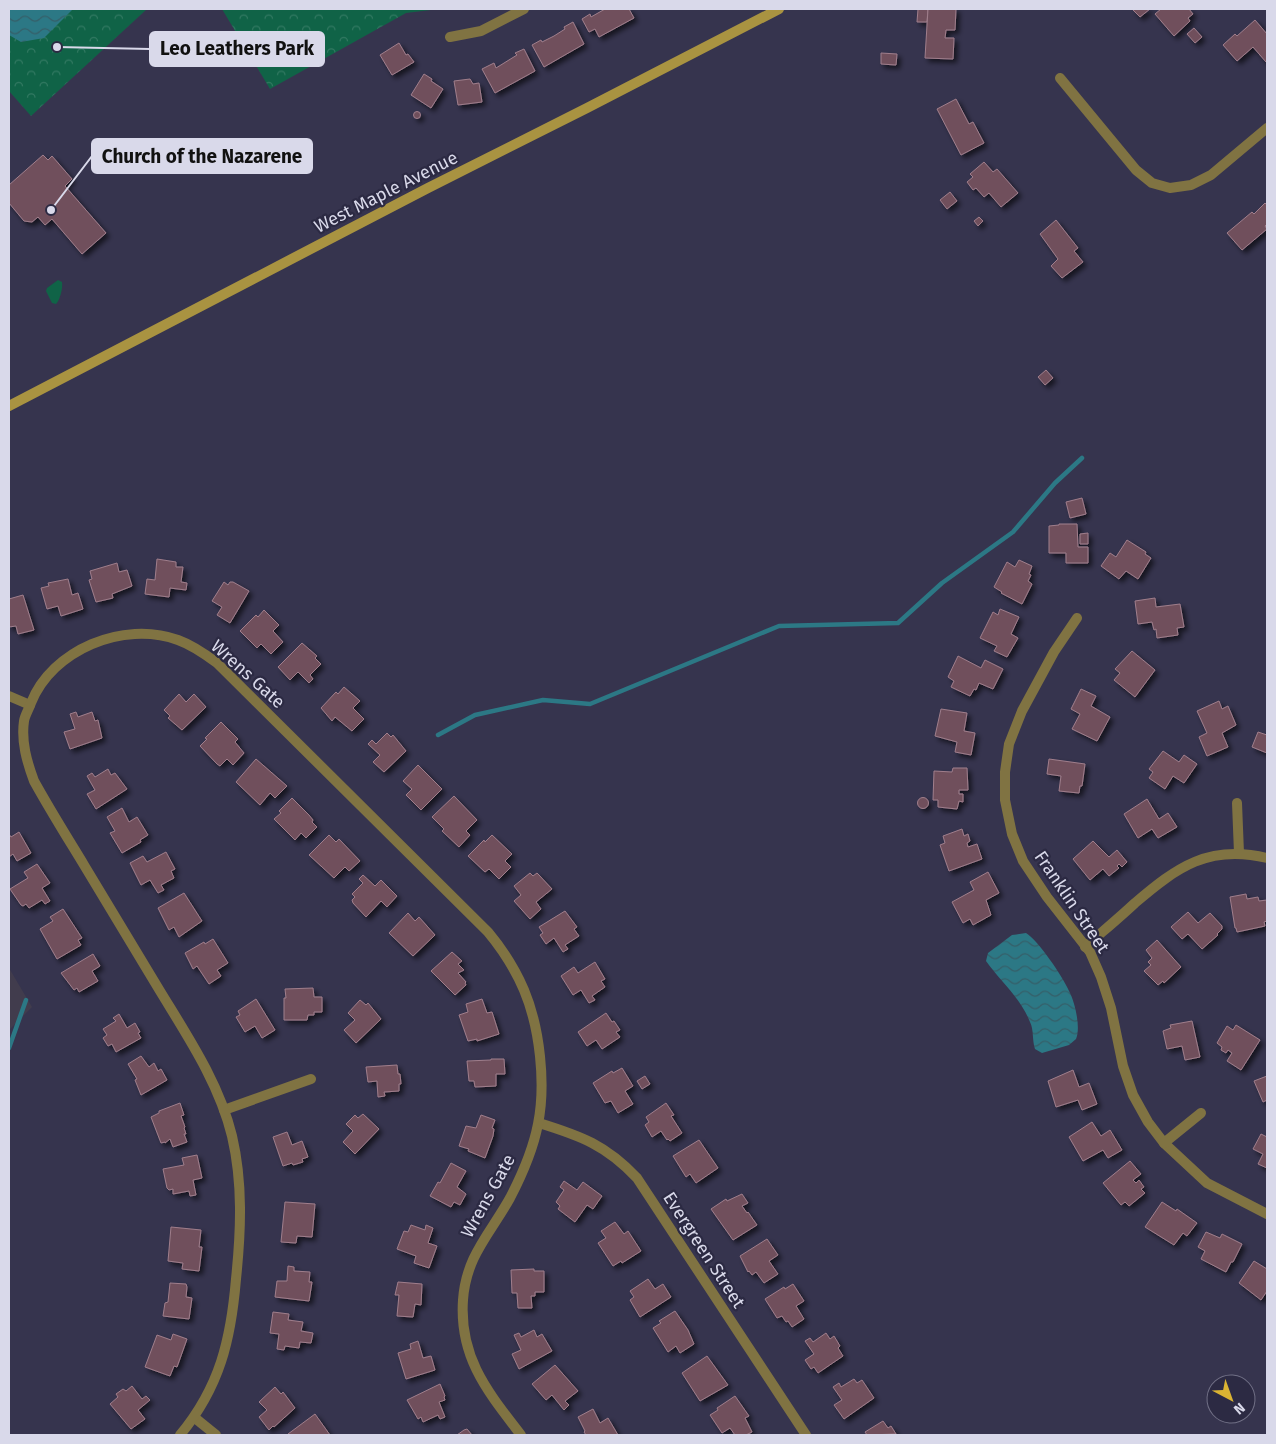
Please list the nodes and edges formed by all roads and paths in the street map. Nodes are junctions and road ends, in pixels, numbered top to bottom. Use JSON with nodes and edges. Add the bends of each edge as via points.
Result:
{"nodes":[{"id":1,"x":524,"y":9,"type":"edge"},
{"id":2,"x":779,"y":9,"type":"edge"},
{"id":3,"x":450,"y":37,"type":"dead end"},
{"id":4,"x":1060,"y":78,"type":"dead end"},
{"id":5,"x":1267,"y":128,"type":"edge"},
{"id":6,"x":9,"y":406,"type":"edge"},
{"id":7,"x":1077,"y":618,"type":"dead end"},
{"id":8,"x":9,"y":696,"type":"edge"},
{"id":9,"x":30,"y":705,"type":"junction"},
{"id":10,"x":1237,"y":803,"type":"dead end"},
{"id":11,"x":1239,"y":853,"type":"junction"},
{"id":12,"x":1267,"y":858,"type":"edge"},
{"id":13,"x":1085,"y":946,"type":"junction"},
{"id":14,"x":310,"y":1079,"type":"dead end"},
{"id":15,"x":224,"y":1110,"type":"junction"},
{"id":16,"x":1201,"y":1113,"type":"dead end"},
{"id":17,"x":538,"y":1123,"type":"junction"},
{"id":18,"x":1164,"y":1142,"type":"junction"},
{"id":19,"x":1267,"y":1214,"type":"edge"},
{"id":20,"x":195,"y":1418,"type":"junction"},
{"id":21,"x":180,"y":1435,"type":"edge"},
{"id":22,"x":216,"y":1435,"type":"edge"},
{"id":23,"x":521,"y":1435,"type":"edge"},
{"id":24,"x":806,"y":1435,"type":"edge"}],
"edges":[{"from":1,"to":3,"type":"street","via":[[481,31]]},
{"from":2,"to":6,"type":"main road","name":"West Maple Avenue"},
{"from":4,"to":5,"type":"street","via":[[1136,170],[1152,183],[1170,188],[1191,184],[1211,175]]},
{"from":7,"to":13,"type":"street","name":"Franklin Street","via":[[1022,711],[1010,744],[1005,800],[1012,834],[1023,861]]},
{"from":8,"to":9,"type":"street"},
{"from":9,"to":15,"type":"street","name":"Wrens Gate","via":[[24,720],[24,740],[34,781],[192,1045]]},
{"from":9,"to":17,"type":"street","name":"Wrens Gate","via":[[37,689],[55,666],[74,652],[103,640],[131,635],[161,636],[192,646],[217,663],[501,948],[525,991],[536,1028],[542,1090]]},
{"from":10,"to":11,"type":"street"},
{"from":11,"to":12,"type":"street"},
{"from":11,"to":13,"type":"street","via":[[1189,863]]},
{"from":13,"to":18,"type":"street","name":"Franklin Street","via":[[1101,977],[1111,1008],[1123,1066],[1133,1095]]},
{"from":14,"to":15,"type":"street"},
{"from":15,"to":20,"type":"street","name":"Wrens Gate","via":[[236,1154],[241,1231],[228,1343]]},
{"from":16,"to":18,"type":"street"},
{"from":17,"to":23,"type":"street","name":"Wrens Gate","via":[[523,1172],[476,1252],[463,1300],[471,1360],[485,1388]]},
{"from":17,"to":24,"type":"street","name":"Evergreen Street","via":[[600,1146],[637,1178]]},
{"from":18,"to":19,"type":"street","name":"Franklin Street","via":[[1207,1183]]},
{"from":20,"to":21,"type":"street","name":"Wrens Gate"},
{"from":20,"to":22,"type":"street"}]}
